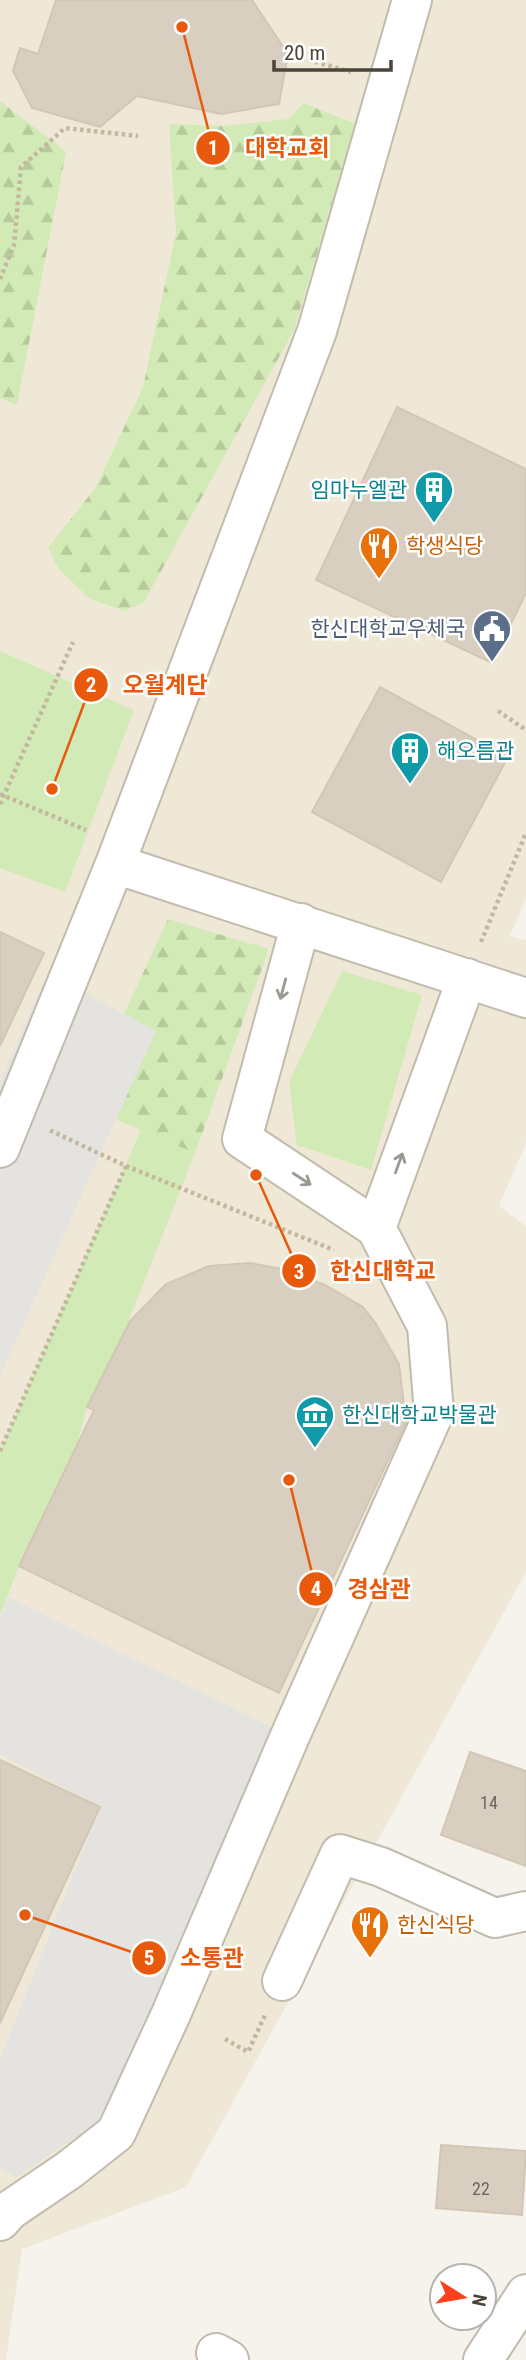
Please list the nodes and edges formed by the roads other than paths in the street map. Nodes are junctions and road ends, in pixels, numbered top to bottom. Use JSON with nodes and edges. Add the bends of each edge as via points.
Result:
{"nodes":[{"id":1,"x":412,"y":0,"type":"edge"},
{"id":2,"x":118,"y":854,"type":"junction"},
{"id":3,"x":301,"y":923,"type":"junction"},
{"id":4,"x":467,"y":978,"type":"junction"},
{"id":5,"x":526,"y":998,"type":"edge"},
{"id":6,"x":0,"y":1148,"type":"edge"},
{"id":7,"x":376,"y":1228,"type":"junction"},
{"id":8,"x":526,"y":1911,"type":"edge"},
{"id":9,"x":282,"y":1981,"type":"road end"},
{"id":10,"x":0,"y":2221,"type":"edge"},
{"id":11,"x":526,"y":2294,"type":"edge"},
{"id":12,"x":482,"y":2360,"type":"edge"}],
"edges":[{"from":1,"to":2,"type":"street","via":[[317,331]]},
{"from":2,"to":3,"type":"street"},
{"from":2,"to":6,"type":"street"},
{"from":3,"to":4,"type":"street"},
{"from":3,"to":7,"type":"street","one_way":true,"via":[[242,1139]]},
{"from":4,"to":5,"type":"street"},
{"from":7,"to":4,"type":"street","one_way":true},
{"from":7,"to":10,"type":"street","via":[[427,1326],[434,1413],[117,2133]]},
{"from":8,"to":9,"type":"street","via":[[495,1918],[382,1867],[340,1854]]},
{"from":11,"to":12,"type":"street"}]}
